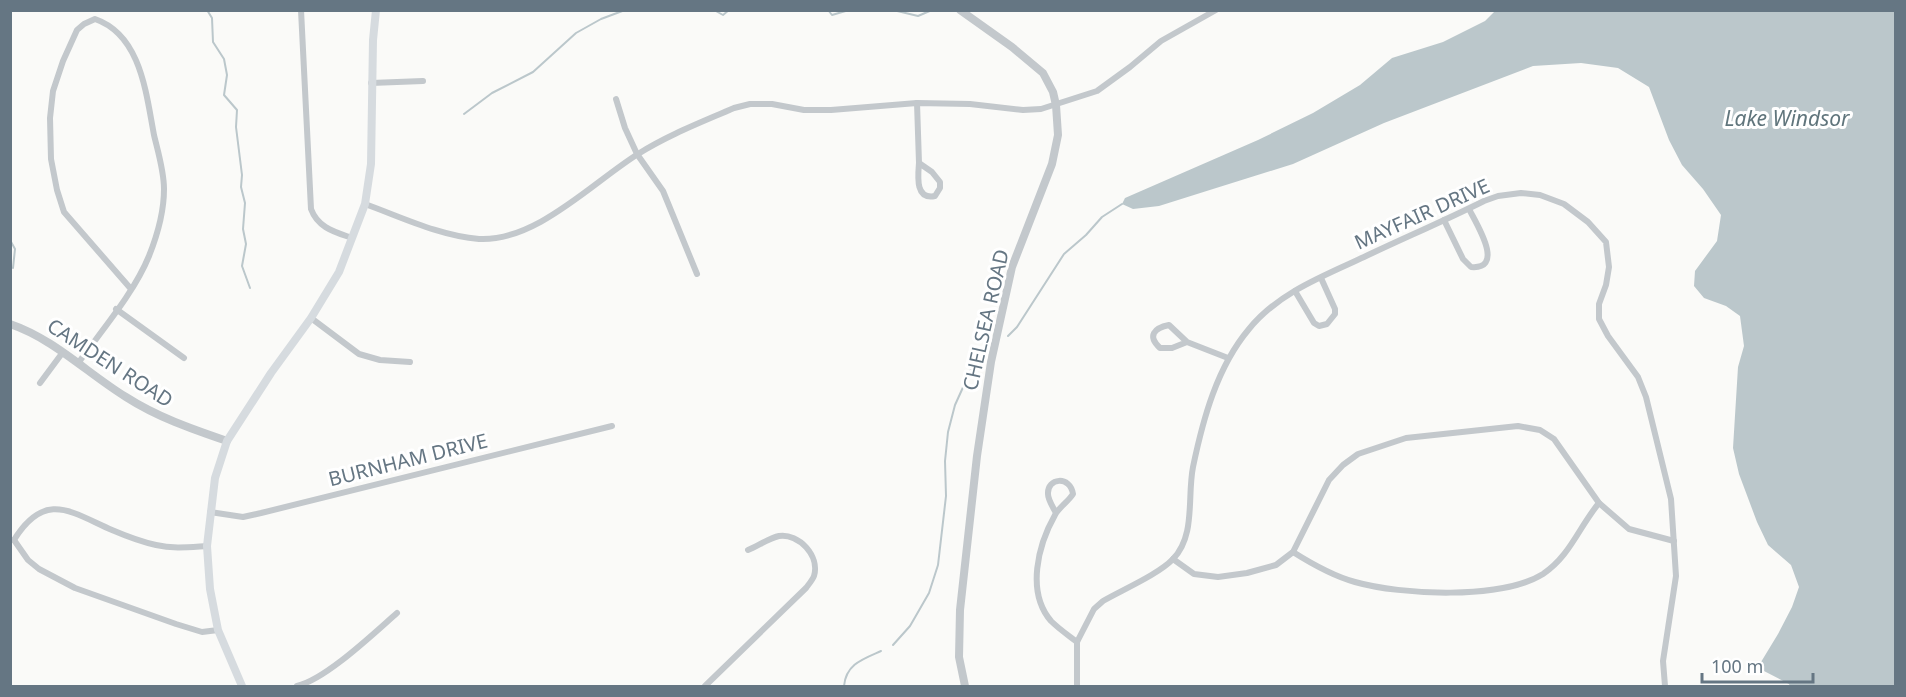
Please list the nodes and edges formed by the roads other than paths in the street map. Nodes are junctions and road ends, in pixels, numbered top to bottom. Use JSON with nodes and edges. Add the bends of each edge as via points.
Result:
{"nodes":[{"id":1,"x":96,"y":10,"type":"edge"},
{"id":2,"x":301,"y":10,"type":"edge"},
{"id":3,"x":376,"y":10,"type":"edge"},
{"id":4,"x":960,"y":10,"type":"edge"},
{"id":5,"x":1216,"y":10,"type":"edge"},
{"id":6,"x":95,"y":19,"type":"junction"},
{"id":7,"x":423,"y":81,"type":"dead end"},
{"id":8,"x":371,"y":82,"type":"junction"},
{"id":9,"x":616,"y":99,"type":"dead end"},
{"id":10,"x":917,"y":103,"type":"junction"},
{"id":11,"x":1056,"y":105,"type":"junction"},
{"id":12,"x":637,"y":154,"type":"junction"},
{"id":13,"x":919,"y":163,"type":"junction"},
{"id":14,"x":365,"y":204,"type":"junction"},
{"id":15,"x":1469,"y":208,"type":"junction"},
{"id":16,"x":1444,"y":220,"type":"junction"},
{"id":17,"x":352,"y":238,"type":"junction"},
{"id":18,"x":697,"y":274,"type":"dead end"},
{"id":19,"x":1321,"y":278,"type":"junction"},
{"id":20,"x":131,"y":289,"type":"junction"},
{"id":21,"x":1295,"y":291,"type":"junction"},
{"id":22,"x":116,"y":309,"type":"junction"},
{"id":23,"x":311,"y":318,"type":"junction"},
{"id":24,"x":10,"y":324,"type":"edge"},
{"id":25,"x":1187,"y":342,"type":"junction"},
{"id":26,"x":63,"y":352,"type":"junction"},
{"id":27,"x":184,"y":358,"type":"dead end"},
{"id":28,"x":1228,"y":358,"type":"junction"},
{"id":29,"x":79,"y":362,"type":"junction"},
{"id":30,"x":410,"y":362,"type":"dead end"},
{"id":31,"x":40,"y":383,"type":"dead end"},
{"id":32,"x":612,"y":426,"type":"dead end"},
{"id":33,"x":227,"y":441,"type":"junction"},
{"id":34,"x":1599,"y":503,"type":"junction"},
{"id":35,"x":210,"y":512,"type":"junction"},
{"id":36,"x":1056,"y":513,"type":"junction"},
{"id":37,"x":12,"y":541,"type":"edge"},
{"id":38,"x":1674,"y":541,"type":"junction"},
{"id":39,"x":207,"y":546,"type":"junction"},
{"id":40,"x":748,"y":550,"type":"dead end"},
{"id":41,"x":1293,"y":552,"type":"junction"},
{"id":42,"x":1173,"y":559,"type":"junction"},
{"id":43,"x":397,"y":614,"type":"dead end"},
{"id":44,"x":218,"y":630,"type":"junction"},
{"id":45,"x":1077,"y":642,"type":"junction"},
{"id":46,"x":309,"y":685,"type":"edge"},
{"id":47,"x":242,"y":687,"type":"edge"},
{"id":48,"x":297,"y":687,"type":"edge"},
{"id":49,"x":705,"y":687,"type":"edge"},
{"id":50,"x":965,"y":687,"type":"edge"},
{"id":51,"x":1077,"y":687,"type":"edge"},
{"id":52,"x":1665,"y":687,"type":"edge"}],
"edges":[{"from":1,"to":6,"type":"street"},
{"from":2,"to":17,"type":"street","via":[[311,209],[329,230]]},
{"from":3,"to":8,"type":"main road"},
{"from":4,"to":11,"type":"street","name":"CHELSEA ROAD","via":[[1043,73]]},
{"from":5,"to":11,"type":"street","via":[[1161,41],[1097,91]]},
{"from":6,"to":20,"type":"street","via":[[115,29],[140,70],[164,188],[150,255]]},
{"from":6,"to":20,"type":"street","via":[[77,30],[53,91],[51,159],[64,212]]},
{"from":7,"to":8,"type":"street"},
{"from":8,"to":14,"type":"main road","via":[[371,164]]},
{"from":9,"to":12,"type":"street"},
{"from":10,"to":11,"type":"street","via":[[1023,110]]},
{"from":10,"to":12,"type":"street","via":[[817,111],[750,104]]},
{"from":10,"to":13,"type":"street"},
{"from":11,"to":50,"type":"street","name":"CHELSEA ROAD","via":[[1058,135],[1052,164],[1012,267],[984,409],[960,610],[959,657]]},
{"from":12,"to":14,"type":"street","via":[[538,223],[510,235],[479,239],[450,234]]},
{"from":12,"to":18,"type":"street","via":[[663,191]]},
{"from":13,"to":13,"type":"street","via":[[920,190],[926,196],[935,196],[940,182]]},
{"from":14,"to":17,"type":"main road"},
{"from":15,"to":16,"type":"street","name":"MAYFAIR DRIVE"},
{"from":15,"to":16,"type":"street","via":[[1489,258],[1483,266],[1471,267],[1463,259]]},
{"from":15,"to":38,"type":"street","name":"MAYFAIR DRIVE","via":[[1498,196],[1540,195],[1564,204],[1606,242],[1609,267],[1599,319],[1638,377],[1646,397],[1671,499]]},
{"from":16,"to":19,"type":"street","name":"MAYFAIR DRIVE"},
{"from":17,"to":23,"type":"main road","via":[[339,272]]},
{"from":19,"to":21,"type":"street","name":"MAYFAIR DRIVE"},
{"from":19,"to":21,"type":"street","via":[[1335,309],[1327,324],[1314,323]]},
{"from":20,"to":22,"type":"street"},
{"from":21,"to":28,"type":"street","name":"MAYFAIR DRIVE","via":[[1263,312]]},
{"from":22,"to":27,"type":"street"},
{"from":22,"to":29,"type":"street"},
{"from":23,"to":30,"type":"street","via":[[359,354]]},
{"from":23,"to":33,"type":"main road"},
{"from":24,"to":26,"type":"street","name":"CAMDEN ROAD","via":[[31,331]]},
{"from":25,"to":25,"type":"street","via":[[1169,325],[1160,327],[1153,338],[1160,348]]},
{"from":25,"to":28,"type":"street"},
{"from":26,"to":29,"type":"street","name":"CAMDEN ROAD"},
{"from":26,"to":31,"type":"street"},
{"from":28,"to":42,"type":"street","name":"MAYFAIR DRIVE","via":[[1200,438],[1185,540]]},
{"from":29,"to":33,"type":"street","name":"CAMDEN ROAD","via":[[126,398],[170,421]]},
{"from":32,"to":35,"type":"street","name":"BURNHAM DRIVE","via":[[243,517]]},
{"from":33,"to":35,"type":"main road","via":[[215,478]]},
{"from":34,"to":38,"type":"street","via":[[1629,529]]},
{"from":34,"to":41,"type":"street","via":[[1559,561],[1541,575],[1489,591],[1422,592],[1354,582]]},
{"from":34,"to":41,"type":"street","via":[[1554,439],[1540,430],[1518,426],[1407,438],[1358,454],[1343,465],[1329,480]]},
{"from":35,"to":39,"type":"main road"},
{"from":36,"to":36,"type":"street","via":[[1073,494],[1062,480],[1049,488]]},
{"from":36,"to":45,"type":"street","via":[[1040,549],[1039,598],[1051,621]]},
{"from":37,"to":39,"type":"street","via":[[23,525],[40,513],[55,509],[72,510],[156,545]]},
{"from":37,"to":44,"type":"street","via":[[39,569],[75,588],[202,632]]},
{"from":38,"to":52,"type":"street","name":"MAYFAIR DRIVE","via":[[1676,576],[1663,661]]},
{"from":39,"to":44,"type":"main road"},
{"from":40,"to":49,"type":"street","via":[[779,536],[795,537],[807,547],[814,567],[813,578]]},
{"from":41,"to":42,"type":"street","via":[[1276,565],[1218,577],[1194,574]]},
{"from":42,"to":45,"type":"street","via":[[1102,601]]},
{"from":43,"to":46,"type":"street"},
{"from":44,"to":47,"type":"main road"},
{"from":45,"to":51,"type":"street"},
{"from":46,"to":48,"type":"street"}]}
